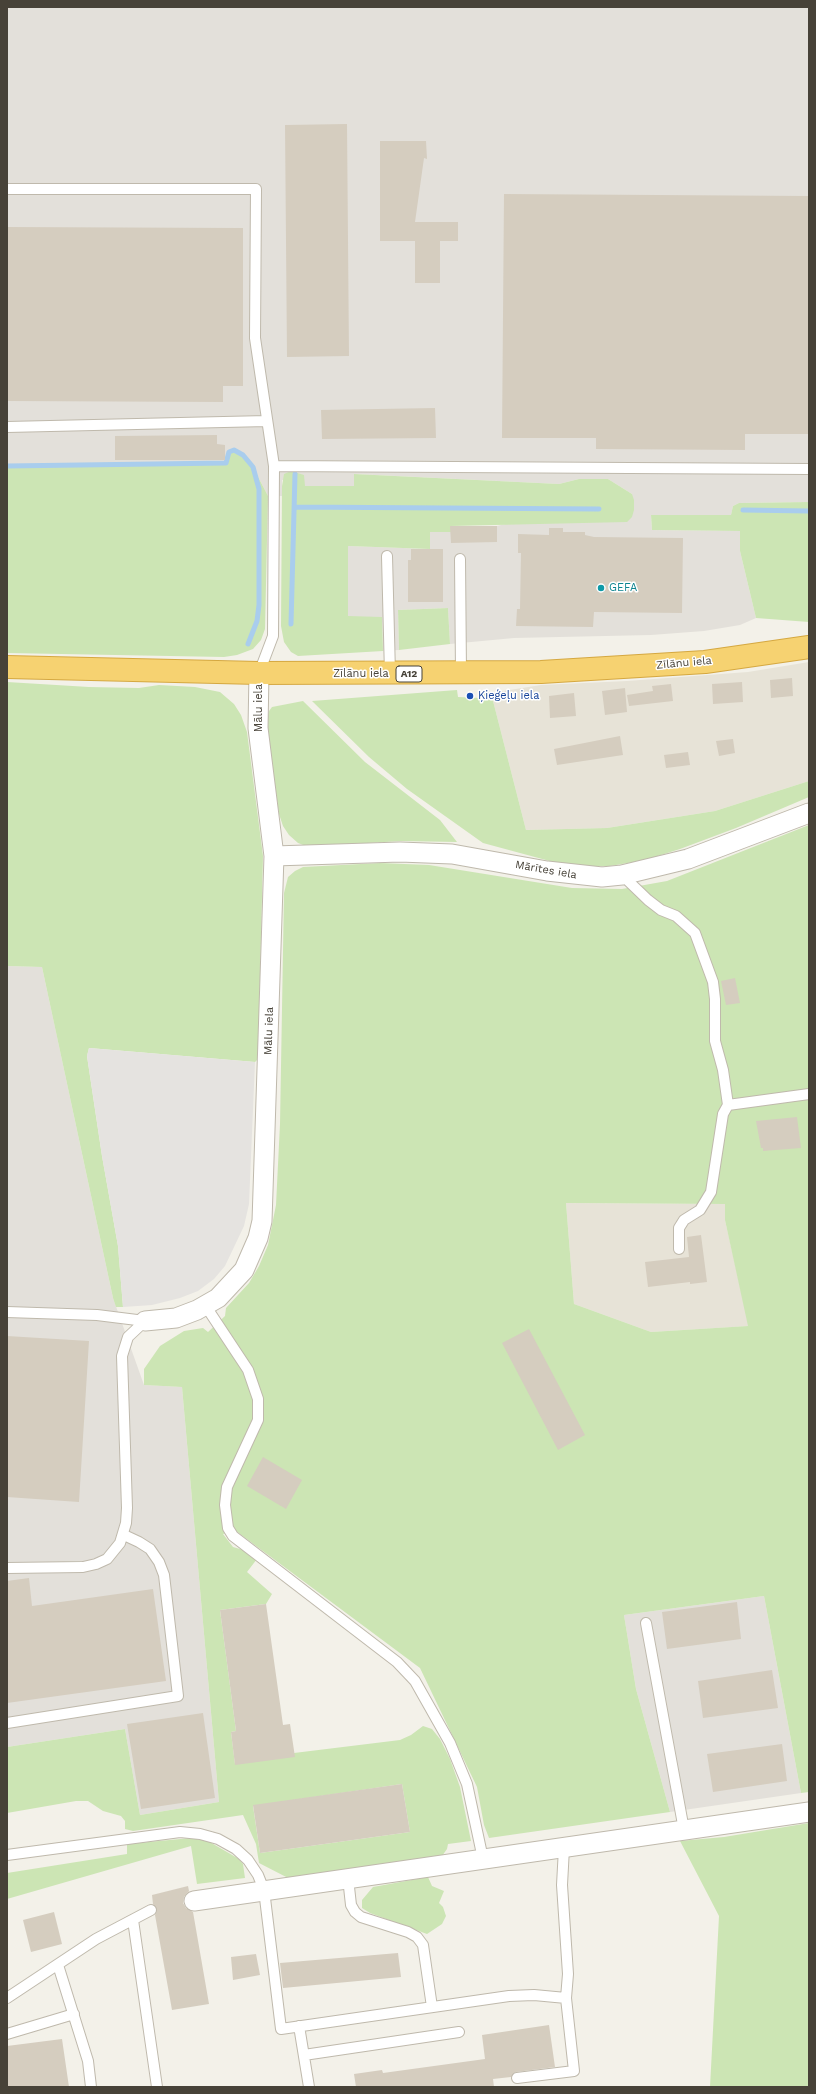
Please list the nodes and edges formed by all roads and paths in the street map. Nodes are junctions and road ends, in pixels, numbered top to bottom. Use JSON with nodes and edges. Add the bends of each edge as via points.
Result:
{"nodes":[{"id":1,"x":7,"y":189,"type":"edge"},
{"id":2,"x":267,"y":421,"type":"junction"},
{"id":3,"x":7,"y":427,"type":"edge"},
{"id":4,"x":274,"y":466,"type":"junction"},
{"id":5,"x":809,"y":469,"type":"edge"},
{"id":6,"x":387,"y":556,"type":"dead end"},
{"id":7,"x":460,"y":559,"type":"dead end"},
{"id":8,"x":809,"y":647,"type":"edge"},
{"id":9,"x":7,"y":667,"type":"edge"},
{"id":10,"x":259,"y":673,"type":"junction"},
{"id":11,"x":461,"y":673,"type":"junction"},
{"id":12,"x":390,"y":674,"type":"junction"},
{"id":13,"x":809,"y":813,"type":"edge"},
{"id":14,"x":274,"y":856,"type":"junction"},
{"id":15,"x":622,"y":875,"type":"junction"},
{"id":16,"x":809,"y":1094,"type":"edge"},
{"id":17,"x":728,"y":1105,"type":"junction"},
{"id":18,"x":679,"y":1249,"type":"dead end"},
{"id":19,"x":206,"y":1305,"type":"junction"},
{"id":20,"x":7,"y":1312,"type":"edge"},
{"id":21,"x":145,"y":1321,"type":"junction"},
{"id":22,"x":124,"y":1535,"type":"junction"},
{"id":23,"x":7,"y":1568,"type":"edge"},
{"id":24,"x":646,"y":1623,"type":"dead end"},
{"id":25,"x":7,"y":1723,"type":"edge"},
{"id":26,"x":809,"y":1812,"type":"edge"},
{"id":27,"x":684,"y":1830,"type":"junction"},
{"id":28,"x":564,"y":1848,"type":"junction"},
{"id":29,"x":7,"y":1856,"type":"edge"},
{"id":30,"x":483,"y":1859,"type":"junction"},
{"id":31,"x":348,"y":1878,"type":"junction"},
{"id":32,"x":264,"y":1890,"type":"junction"},
{"id":33,"x":194,"y":1901,"type":"dead end"},
{"id":34,"x":151,"y":1910,"type":"dead end"},
{"id":35,"x":133,"y":1920,"type":"junction"},
{"id":36,"x":58,"y":1965,"type":"junction"},
{"id":37,"x":7,"y":1998,"type":"edge"},
{"id":38,"x":566,"y":1998,"type":"junction"},
{"id":39,"x":432,"y":2007,"type":"junction"},
{"id":40,"x":74,"y":2014,"type":"junction"},
{"id":41,"x":299,"y":2026,"type":"junction"},
{"id":42,"x":459,"y":2032,"type":"dead end"},
{"id":43,"x":7,"y":2034,"type":"edge"},
{"id":44,"x":304,"y":2055,"type":"junction"},
{"id":45,"x":517,"y":2078,"type":"dead end"},
{"id":46,"x":91,"y":2087,"type":"edge"},
{"id":47,"x":157,"y":2087,"type":"edge"},
{"id":48,"x":309,"y":2087,"type":"edge"}],
"edges":[{"from":1,"to":2,"type":"lane","via":[[256,189],[256,338]]},
{"from":2,"to":3,"type":"lane"},
{"from":2,"to":4,"type":"lane"},
{"from":4,"to":5,"type":"lane"},
{"from":4,"to":10,"type":"lane","via":[[273,636]]},
{"from":6,"to":12,"type":"lane"},
{"from":7,"to":11,"type":"lane"},
{"from":8,"to":11,"type":"highway","name":"Zīlānu iela","number":"A12","via":[[705,662],[643,667]]},
{"from":9,"to":10,"type":"highway","name":"Zīlānu iela","number":"A12"},
{"from":10,"to":12,"type":"highway","name":"Zīlānu iela","number":"A12"},
{"from":10,"to":14,"type":"street","name":"Mālu iela","via":[[258,728]]},
{"from":11,"to":12,"type":"highway","name":"Zīlānu iela","number":"A12"},
{"from":13,"to":15,"type":"street","name":"Mārītes iela","via":[[688,858]]},
{"from":14,"to":15,"type":"street","name":"Mārītes iela","via":[[434,853],[471,856],[565,874],[602,877]]},
{"from":14,"to":19,"type":"street","name":"Mālu iela","via":[[262,1220],[258,1238],[244,1270],[218,1298]]},
{"from":15,"to":17,"type":"lane","via":[[648,900],[661,910],[676,916],[695,933],[712,982],[715,999],[715,1041],[723,1070]]},
{"from":16,"to":17,"type":"lane"},
{"from":17,"to":18,"type":"lane","via":[[723,1114],[711,1192],[700,1210],[684,1220],[679,1228]]},
{"from":19,"to":21,"type":"street","name":"Mālu iela","via":[[176,1318]]},
{"from":19,"to":30,"type":"lane","via":[[248,1370],[258,1399],[258,1420],[227,1487],[225,1505],[228,1528],[233,1536],[397,1662],[415,1681],[450,1743],[467,1784]]},
{"from":20,"to":21,"type":"lane","via":[[97,1315]]},
{"from":21,"to":22,"type":"lane","via":[[128,1337],[122,1356],[127,1508]]},
{"from":22,"to":23,"type":"lane","via":[[114,1552],[96,1564],[69,1568]]},
{"from":22,"to":25,"type":"lane","via":[[150,1550],[164,1575],[178,1696]]},
{"from":24,"to":27,"type":"lane"},
{"from":26,"to":27,"type":"street"},
{"from":27,"to":28,"type":"street"},
{"from":28,"to":30,"type":"street"},
{"from":28,"to":38,"type":"lane","via":[[562,1885],[568,1974]]},
{"from":29,"to":32,"type":"lane","via":[[180,1832],[200,1834],[218,1839],[236,1849],[258,1874]]},
{"from":30,"to":31,"type":"street"},
{"from":31,"to":32,"type":"street"},
{"from":31,"to":39,"type":"lane","via":[[351,1905],[355,1912],[361,1917],[408,1932],[417,1937],[423,1945]]},
{"from":32,"to":33,"type":"street"},
{"from":32,"to":41,"type":"lane","via":[[281,2028]]},
{"from":34,"to":35,"type":"lane"},
{"from":35,"to":36,"type":"lane","via":[[96,1939]]},
{"from":35,"to":47,"type":"lane"},
{"from":36,"to":37,"type":"lane"},
{"from":36,"to":40,"type":"lane"},
{"from":38,"to":39,"type":"lane","via":[[509,1996]]},
{"from":38,"to":45,"type":"lane","via":[[574,2071]]},
{"from":39,"to":41,"type":"lane"},
{"from":40,"to":43,"type":"lane"},
{"from":40,"to":46,"type":"lane","via":[[88,2061]]},
{"from":41,"to":44,"type":"lane"},
{"from":42,"to":44,"type":"lane"},
{"from":44,"to":48,"type":"lane"}]}
